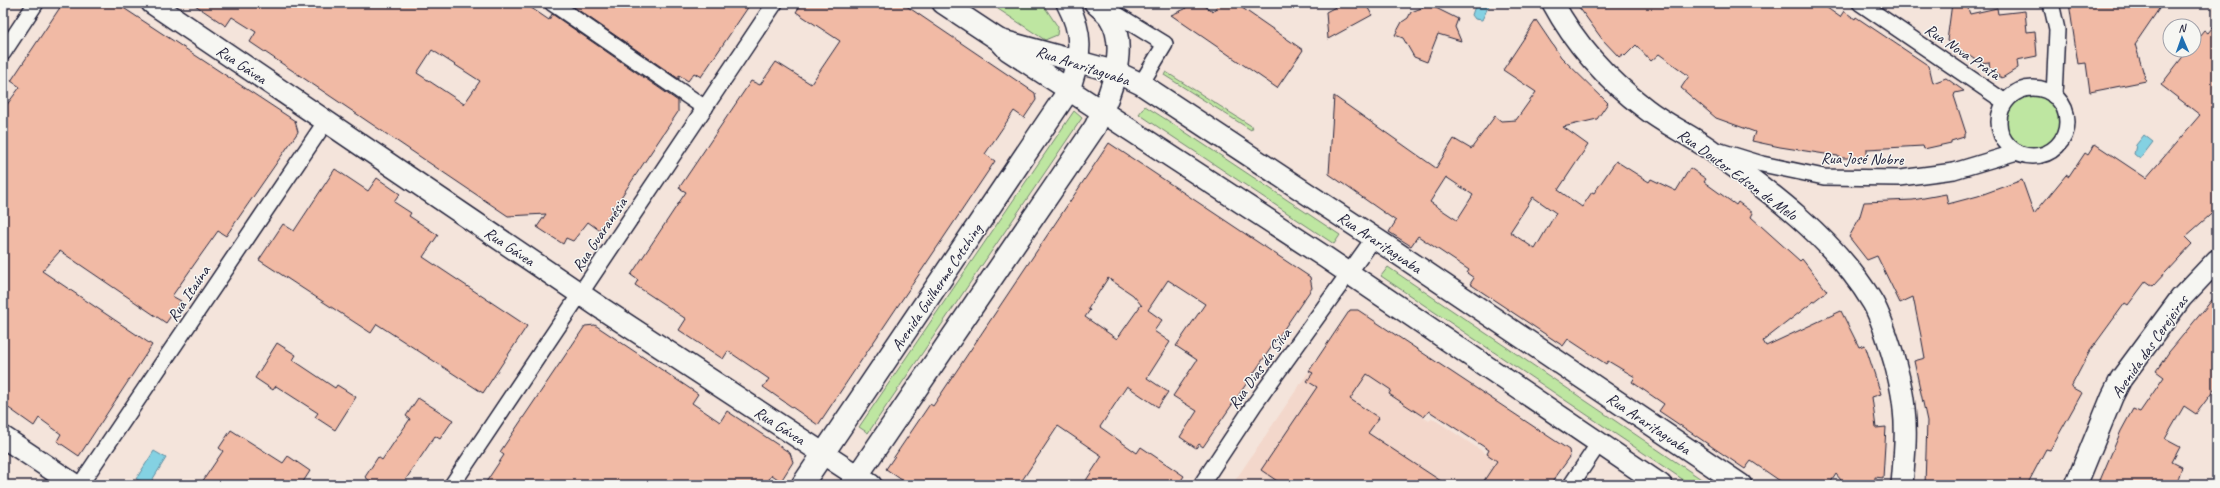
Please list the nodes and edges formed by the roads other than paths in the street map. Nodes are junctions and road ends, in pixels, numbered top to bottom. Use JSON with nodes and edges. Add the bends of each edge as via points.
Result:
{"nodes":[{"id":1,"x":36,"y":3,"type":"edge"},
{"id":2,"x":152,"y":3,"type":"edge"},
{"id":3,"x":552,"y":3,"type":"edge"},
{"id":4,"x":775,"y":3,"type":"edge"},
{"id":5,"x":943,"y":3,"type":"edge"},
{"id":6,"x":1067,"y":3,"type":"edge"},
{"id":7,"x":1095,"y":3,"type":"edge"},
{"id":8,"x":1099,"y":3,"type":"edge"},
{"id":9,"x":1553,"y":3,"type":"edge"},
{"id":10,"x":1860,"y":3,"type":"edge"},
{"id":11,"x":2051,"y":3,"type":"edge"},
{"id":12,"x":999,"y":40,"type":"junction"},
{"id":13,"x":3,"y":53,"type":"edge"},
{"id":14,"x":1078,"y":63,"type":"junction"},
{"id":15,"x":1116,"y":72,"type":"junction"},
{"id":16,"x":1141,"y":84,"type":"junction"},
{"id":17,"x":1069,"y":90,"type":"junction"},
{"id":18,"x":2054,"y":96,"type":"junction"},
{"id":19,"x":2005,"y":102,"type":"junction"},
{"id":20,"x":705,"y":108,"type":"junction"},
{"id":21,"x":1103,"y":111,"type":"junction"},
{"id":22,"x":326,"y":121,"type":"junction"},
{"id":23,"x":1707,"y":148,"type":"junction"},
{"id":24,"x":2016,"y":152,"type":"junction"},
{"id":25,"x":1374,"y":238,"type":"junction"},
{"id":26,"x":2217,"y":260,"type":"edge"},
{"id":27,"x":1350,"y":274,"type":"junction"},
{"id":28,"x":580,"y":294,"type":"junction"},
{"id":29,"x":3,"y":437,"type":"edge"},
{"id":30,"x":1599,"y":443,"type":"junction"},
{"id":31,"x":824,"y":453,"type":"junction"},
{"id":32,"x":860,"y":482,"type":"edge"},
{"id":33,"x":75,"y":485,"type":"edge"},
{"id":34,"x":80,"y":485,"type":"edge"},
{"id":35,"x":452,"y":485,"type":"edge"},
{"id":36,"x":802,"y":485,"type":"edge"},
{"id":37,"x":1201,"y":485,"type":"edge"},
{"id":38,"x":1571,"y":485,"type":"edge"},
{"id":39,"x":1661,"y":485,"type":"edge"},
{"id":40,"x":1741,"y":485,"type":"edge"},
{"id":41,"x":1902,"y":485,"type":"edge"},
{"id":42,"x":2076,"y":485,"type":"edge"}],
"edges":[{"from":1,"to":13,"type":"street"},
{"from":2,"to":22,"type":"main road","name":"Rua Gávea"},
{"from":3,"to":20,"type":"street"},
{"from":4,"to":20,"type":"street","name":"Rua Guaranésia"},
{"from":5,"to":12,"type":"main road","name":"Rua Araritaguaba"},
{"from":6,"to":14,"type":"main road","name":"Avenida Guilherme Cotching","via":[[1079,30],[1081,44]]},
{"from":7,"to":15,"type":"main road","via":[[1110,18],[1114,28],[1118,51]]},
{"from":8,"to":16,"type":"street","via":[[1165,44]]},
{"from":9,"to":23,"type":"main road","name":"Rua Doutor Edson de Melo","via":[[1579,43],[1602,69],[1646,110]]},
{"from":10,"to":19,"type":"street","name":"Rua Nova Prata"},
{"from":11,"to":18,"type":"street","via":[[2056,30]]},
{"from":12,"to":14,"type":"main road","name":"Rua Araritaguaba"},
{"from":12,"to":17,"type":"main road","name":"Rua Araritaguaba","via":[[1008,50]]},
{"from":14,"to":15,"type":"main road","name":"Rua Araritaguaba"},
{"from":14,"to":17,"type":"main road","name":"Avenida Guilherme Cotching"},
{"from":15,"to":16,"type":"main road","name":"Rua Araritaguaba"},
{"from":15,"to":21,"type":"main road"},
{"from":16,"to":25,"type":"main road","name":"Rua Araritaguaba"},
{"from":17,"to":21,"type":"main road","name":"Rua Araritaguaba"},
{"from":17,"to":31,"type":"main road","name":"Avenida Guilherme Cotching"},
{"from":18,"to":19,"type":"street","via":[[2045,90],[2034,88],[2013,94]]},
{"from":18,"to":24,"type":"street","via":[[2062,104],[2066,120],[2064,136],[2058,145],[2038,156]]},
{"from":19,"to":24,"type":"street","via":[[2000,112],[2001,135]]},
{"from":20,"to":28,"type":"street","name":"Rua Guaranésia"},
{"from":21,"to":27,"type":"main road","name":"Rua Araritaguaba"},
{"from":21,"to":32,"type":"main road","via":[[1091,133]]},
{"from":22,"to":28,"type":"main road","name":"Rua Gávea"},
{"from":22,"to":34,"type":"street","name":"Rua Itaúna"},
{"from":23,"to":24,"type":"street","name":"Rua José Nobre","via":[[1824,177],[1877,178],[1900,178],[1954,171]]},
{"from":23,"to":41,"type":"main road","name":"Rua Doutor Edson de Melo","via":[[1787,207],[1844,264],[1873,304],[1892,353],[1904,407],[1906,436]]},
{"from":25,"to":27,"type":"street","name":"Rua Dias da Silva"},
{"from":25,"to":40,"type":"main road","name":"Rua Araritaguaba"},
{"from":26,"to":42,"type":"main road","name":"Avenida das Cerejeiras","via":[[2181,298],[2121,379]]},
{"from":27,"to":30,"type":"main road","name":"Rua Araritaguaba"},
{"from":27,"to":37,"type":"street","name":"Rua Dias da Silva","via":[[1254,405]]},
{"from":28,"to":31,"type":"main road","name":"Rua Gávea"},
{"from":28,"to":35,"type":"street","name":"Rua Guaranésia"},
{"from":29,"to":33,"type":"main road"},
{"from":30,"to":38,"type":"street"},
{"from":30,"to":39,"type":"main road","name":"Rua Araritaguaba"},
{"from":31,"to":32,"type":"main road","name":"Rua Gávea"},
{"from":31,"to":36,"type":"main road","name":"Avenida Guilherme Cotching"}]}
